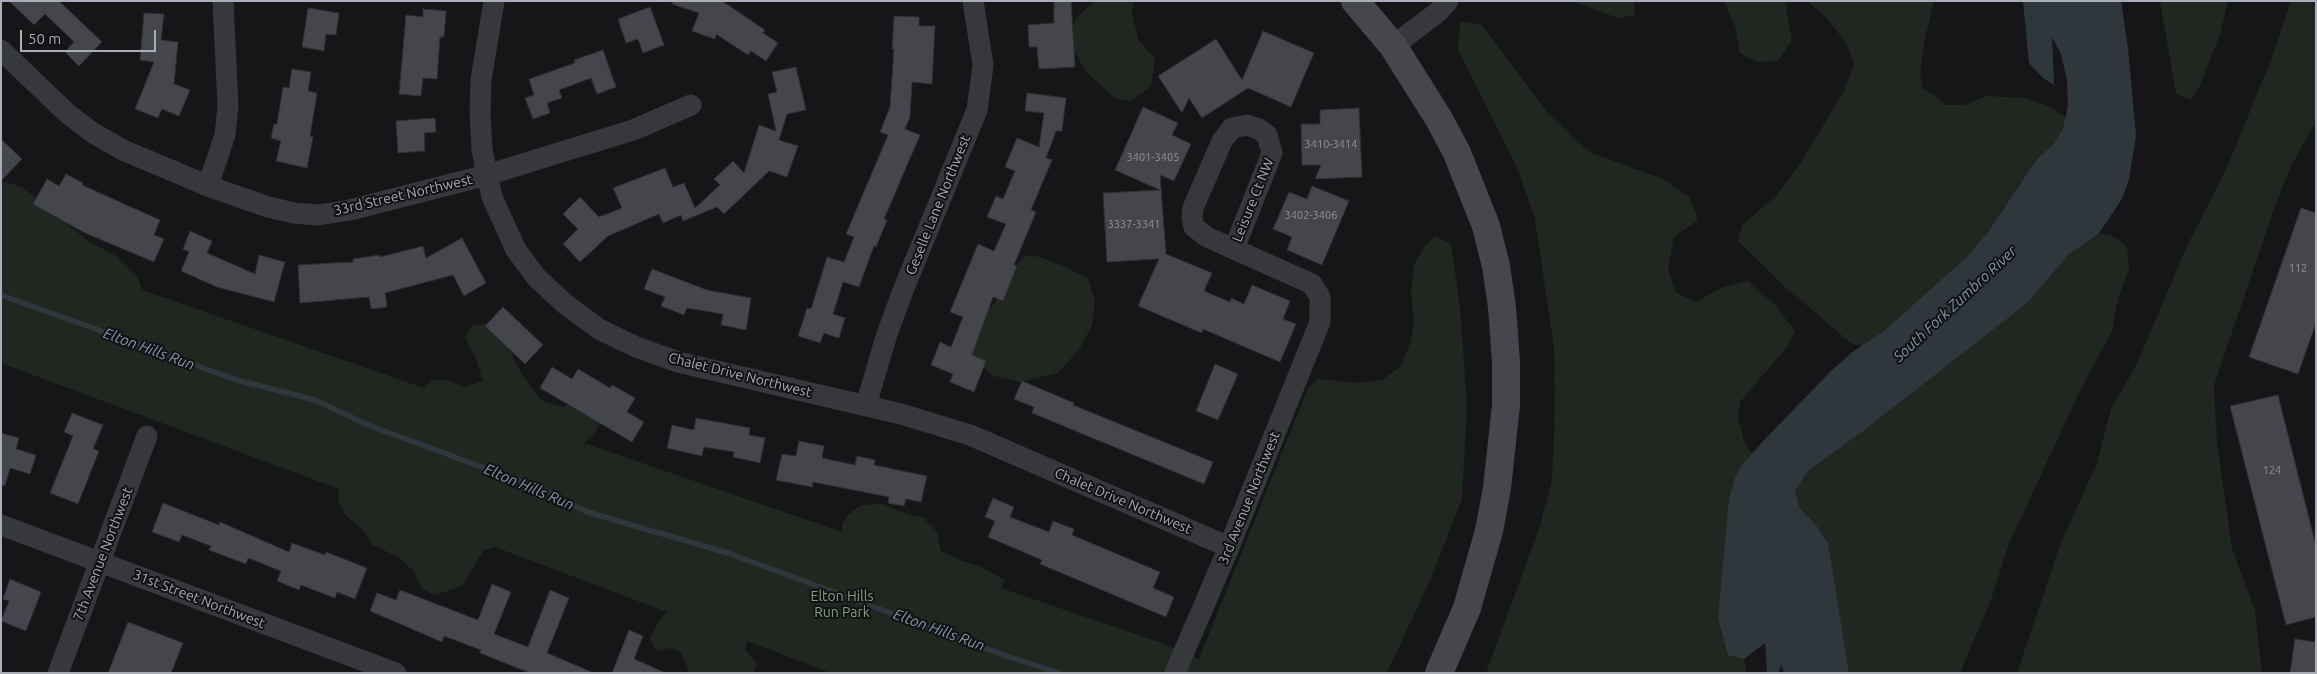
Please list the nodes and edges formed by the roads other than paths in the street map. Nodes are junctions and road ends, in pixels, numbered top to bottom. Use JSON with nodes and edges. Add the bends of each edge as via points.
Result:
{"nodes":[{"id":1,"x":223,"y":1,"type":"edge"},
{"id":2,"x":494,"y":1,"type":"edge"},
{"id":3,"x":973,"y":1,"type":"edge"},
{"id":4,"x":1355,"y":1,"type":"edge"},
{"id":5,"x":1448,"y":1,"type":"edge"},
{"id":6,"x":1393,"y":46,"type":"junction"},
{"id":7,"x":1,"y":50,"type":"edge"},
{"id":8,"x":691,"y":105,"type":"dead end"},
{"id":9,"x":487,"y":175,"type":"junction"},
{"id":10,"x":208,"y":186,"type":"junction"},
{"id":11,"x":1234,"y":248,"type":"junction"},
{"id":12,"x":1320,"y":322,"type":"joint"},
{"id":13,"x":866,"y":405,"type":"junction"},
{"id":14,"x":148,"y":436,"type":"dead end"},
{"id":15,"x":1,"y":525,"type":"edge"},
{"id":16,"x":1229,"y":547,"type":"junction"},
{"id":17,"x":100,"y":562,"type":"junction"},
{"id":18,"x":347,"y":664,"type":"edge"},
{"id":19,"x":58,"y":673,"type":"edge"},
{"id":20,"x":396,"y":673,"type":"edge"},
{"id":21,"x":1175,"y":673,"type":"edge"},
{"id":22,"x":1439,"y":673,"type":"edge"}],
"edges":[{"from":1,"to":10,"type":"street","via":[[228,106],[225,135]]},
{"from":2,"to":9,"type":"street","name":"Chalet Drive Northwest","via":[[481,80],[482,150]]},
{"from":3,"to":13,"type":"street","name":"Geselle Lane Northwest","via":[[983,65],[976,110],[893,317]]},
{"from":4,"to":6,"type":"main road"},
{"from":5,"to":6,"type":"street"},
{"from":6,"to":22,"type":"main road","via":[[1449,135],[1480,207],[1496,266],[1505,342],[1506,405],[1490,531],[1467,608]]},
{"from":7,"to":10,"type":"street","name":"33rd Street Northwest","via":[[68,114],[93,133],[123,150]]},
{"from":8,"to":9,"type":"street","name":"33rd Street Northwest","via":[[633,130]]},
{"from":9,"to":10,"type":"street","name":"33rd Street Northwest","via":[[350,210],[318,215],[268,207]]},
{"from":9,"to":13,"type":"street","name":"Chalet Drive Northwest","via":[[492,197],[516,250],[537,278],[599,329],[678,362]]},
{"from":11,"to":11,"type":"street","name":"Leisure Ct NW","via":[[1198,232],[1192,214],[1222,141],[1232,128],[1247,126],[1266,135],[1272,153]]},
{"from":11,"to":12,"type":"street","name":"Leisure Ct NW","via":[[1312,284],[1320,297]]},
{"from":12,"to":16,"type":"street","name":"3rd Avenue Northwest"},
{"from":13,"to":16,"type":"street","name":"Chalet Drive Northwest","via":[[970,435]]},
{"from":14,"to":17,"type":"street","name":"7th Avenue Northwest"},
{"from":15,"to":17,"type":"street","name":"31st Street Northwest"},
{"from":16,"to":21,"type":"street","name":"3rd Avenue Northwest"},
{"from":17,"to":18,"type":"street","name":"31st Street Northwest"},
{"from":17,"to":19,"type":"street","name":"7th Avenue Northwest"},
{"from":18,"to":20,"type":"street","name":"31st Street Northwest"}]}
